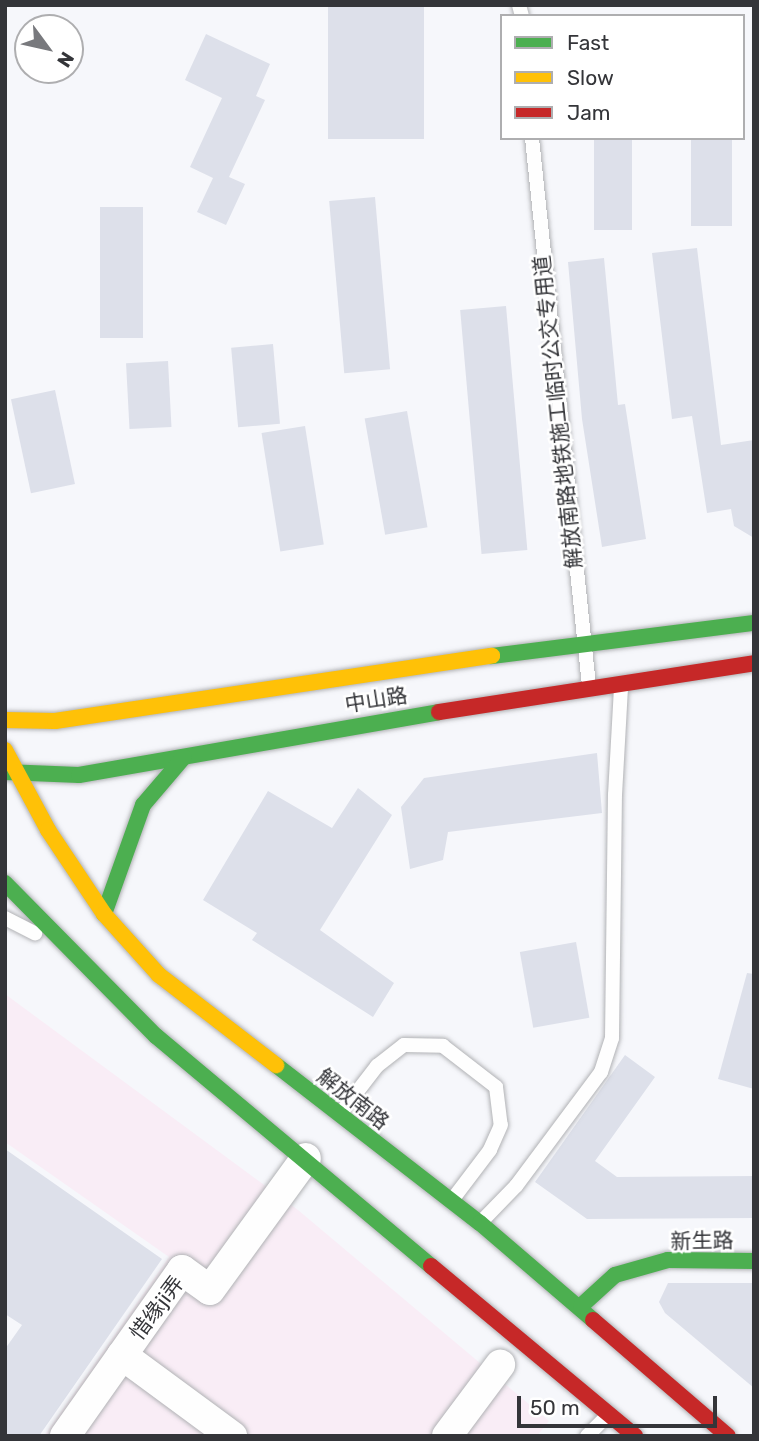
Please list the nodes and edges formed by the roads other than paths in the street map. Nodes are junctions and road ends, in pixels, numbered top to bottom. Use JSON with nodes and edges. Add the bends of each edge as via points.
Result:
{"nodes":[{"id":1,"x":532,"y":140,"type":"edge"},
{"id":2,"x":754,"y":623,"type":"edge"},
{"id":3,"x":584,"y":643,"type":"junction"},
{"id":4,"x":754,"y":663,"type":"edge"},
{"id":5,"x":622,"y":681,"type":"junction"},
{"id":6,"x":589,"y":686,"type":"junction"},
{"id":7,"x":5,"y":720,"type":"edge"},
{"id":8,"x":5,"y":750,"type":"edge"},
{"id":9,"x":184,"y":757,"type":"junction"},
{"id":10,"x":10,"y":773,"type":"edge"},
{"id":11,"x":5,"y":883,"type":"edge"},
{"id":12,"x":104,"y":914,"type":"junction"},
{"id":13,"x":5,"y":918,"type":"edge"},
{"id":14,"x":67,"y":948,"type":"junction"},
{"id":15,"x":340,"y":1115,"type":"junction"},
{"id":16,"x":306,"y":1158,"type":"junction"},
{"id":17,"x":451,"y":1201,"type":"junction"},
{"id":18,"x":480,"y":1223,"type":"junction"},
{"id":19,"x":754,"y":1261,"type":"edge"},
{"id":20,"x":581,"y":1306,"type":"junction"},
{"id":21,"x":122,"y":1355,"type":"junction"},
{"id":22,"x":500,"y":1365,"type":"dead end"},
{"id":23,"x":610,"y":1413,"type":"junction"},
{"id":24,"x":65,"y":1436,"type":"edge"},
{"id":25,"x":232,"y":1436,"type":"edge"},
{"id":26,"x":447,"y":1436,"type":"edge"},
{"id":27,"x":587,"y":1436,"type":"edge"},
{"id":28,"x":635,"y":1436,"type":"edge"},
{"id":29,"x":728,"y":1436,"type":"edge"}],
"edges":[{"from":1,"to":3,"type":"lane","name":"解放南路地铁施工临时公交专用道"},
{"from":2,"to":3,"type":"main road","name":"中山路"},
{"from":3,"to":6,"type":"lane","name":"解放南路地铁施工临时公交专用道"},
{"from":3,"to":7,"type":"main road","name":"中山路","via":[[274,692],[55,721]]},
{"from":4,"to":5,"type":"main road","name":"中山路"},
{"from":5,"to":6,"type":"main road","name":"中山路"},
{"from":5,"to":18,"type":"lane","via":[[615,795],[612,1038],[601,1072],[516,1186]]},
{"from":6,"to":9,"type":"main road","name":"中山路"},
{"from":8,"to":10,"type":"main road","name":"解放南路"},
{"from":9,"to":10,"type":"main road","name":"中山路","via":[[79,775]]},
{"from":9,"to":12,"type":"main road","via":[[143,805]]},
{"from":10,"to":12,"type":"main road","name":"解放南路"},
{"from":11,"to":14,"type":"main road"},
{"from":12,"to":15,"type":"main road","name":"解放南路","via":[[159,975]]},
{"from":13,"to":14,"type":"lane"},
{"from":14,"to":16,"type":"main road","via":[[156,1036]]},
{"from":15,"to":17,"type":"main road","name":"解放南路"},
{"from":15,"to":17,"type":"lane","via":[[377,1066],[404,1045],[443,1046],[496,1087],[501,1125],[490,1150]]},
{"from":16,"to":21,"type":"street","name":"惜缘ji弄","via":[[210,1290],[182,1270]]},
{"from":16,"to":23,"type":"main road"},
{"from":17,"to":18,"type":"main road","name":"解放南路"},
{"from":18,"to":20,"type":"main road","name":"解放南路"},
{"from":19,"to":20,"type":"main road","name":"新生路","via":[[668,1260],[615,1275]]},
{"from":20,"to":29,"type":"main road","name":"解放南路"},
{"from":21,"to":24,"type":"street","name":"惜缘ji弄"},
{"from":21,"to":25,"type":"street"},
{"from":22,"to":26,"type":"street"},
{"from":23,"to":27,"type":"lane"},
{"from":23,"to":28,"type":"main road"}]}
